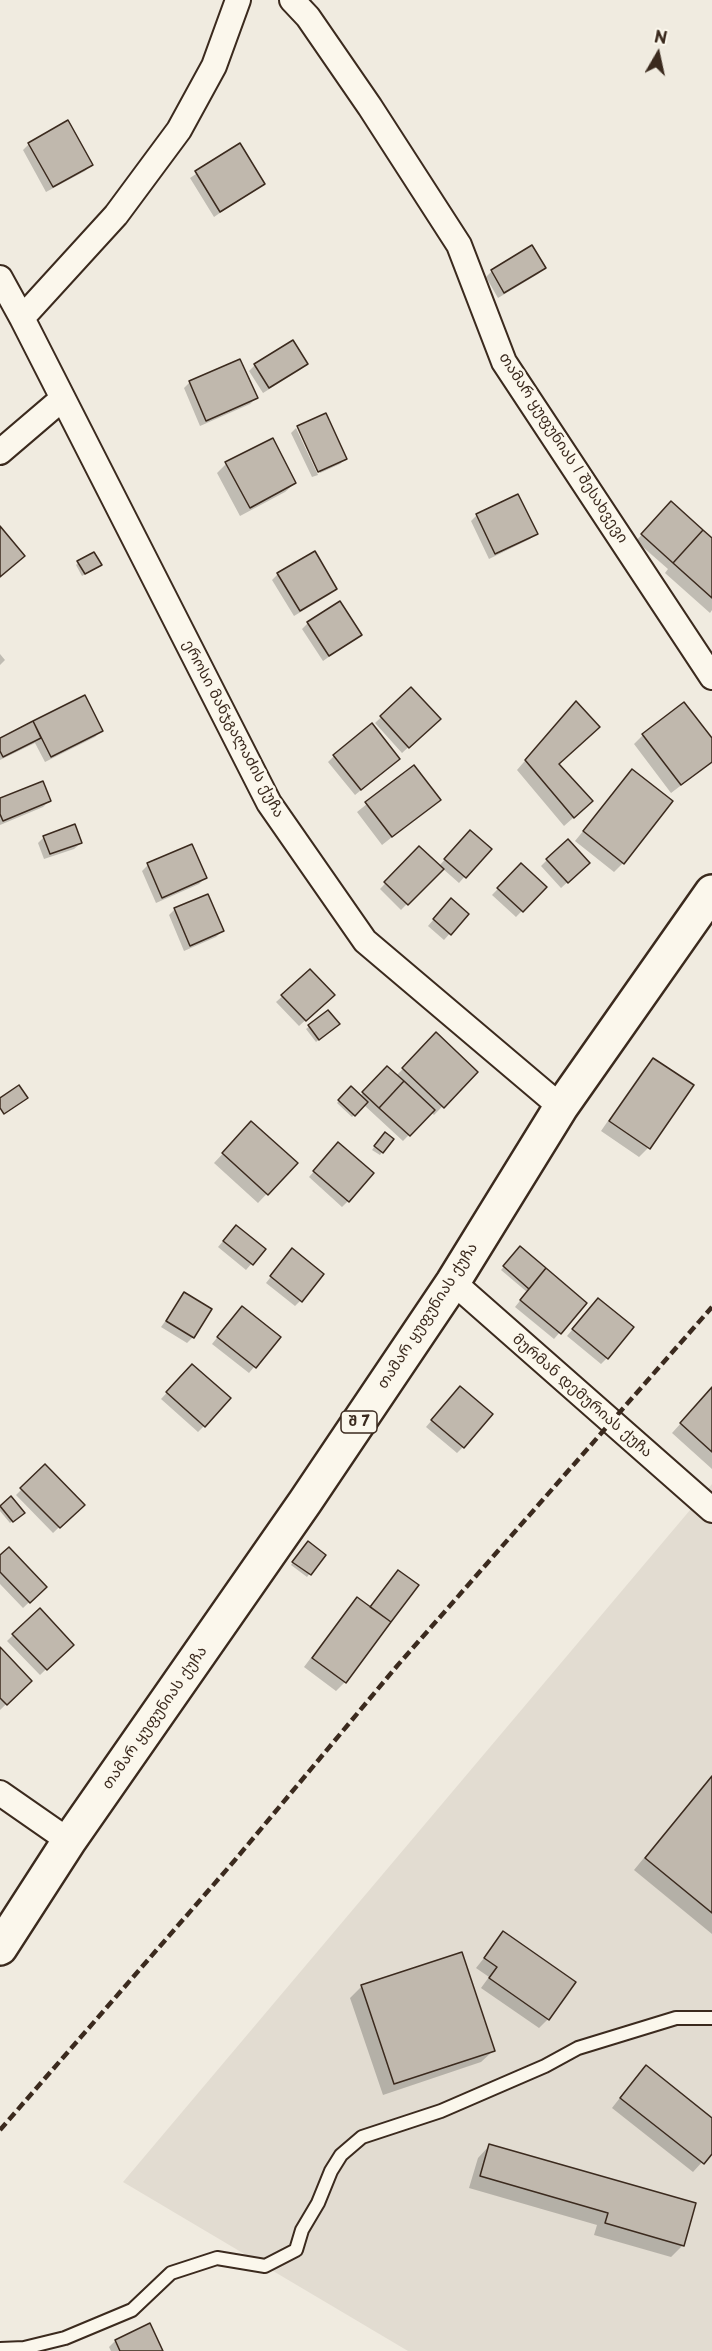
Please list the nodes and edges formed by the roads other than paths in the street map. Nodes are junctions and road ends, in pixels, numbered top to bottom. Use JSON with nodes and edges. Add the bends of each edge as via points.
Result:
{"nodes":[{"id":1,"x":238,"y":0,"type":"edge"},
{"id":2,"x":292,"y":0,"type":"edge"},
{"id":3,"x":0,"y":278,"type":"edge"},
{"id":4,"x":22,"y":318,"type":"junction"},
{"id":5,"x":62,"y":399,"type":"junction"},
{"id":6,"x":0,"y":452,"type":"edge"},
{"id":7,"x":712,"y":677,"type":"edge"},
{"id":8,"x":712,"y":892,"type":"edge"},
{"id":9,"x":561,"y":1107,"type":"junction"},
{"id":10,"x":453,"y":1282,"type":"junction"},
{"id":11,"x":712,"y":1510,"type":"edge"},
{"id":12,"x":0,"y":1793,"type":"edge"},
{"id":13,"x":69,"y":1841,"type":"junction"},
{"id":14,"x":0,"y":1948,"type":"edge"},
{"id":15,"x":712,"y":2018,"type":"edge"},
{"id":16,"x":0,"y":2349,"type":"edge"}],
"edges":[{"from":1,"to":4,"type":"street","via":[[214,66],[179,130],[116,215]]},
{"from":2,"to":7,"type":"street","name":"თამარ ყუფუნიას I შესახვევი","via":[[370,107],[459,245],[504,362]]},
{"from":3,"to":4,"type":"street","name":"ეროსი მანჯგალაძის ქუჩა"},
{"from":4,"to":5,"type":"street","name":"ეროსი მანჯგალაძის ქუჩა"},
{"from":5,"to":6,"type":"street"},
{"from":5,"to":9,"type":"street","name":"ეროსი მანჯგალაძის ქუჩა","via":[[269,803],[358,932]]},
{"from":8,"to":9,"type":"main road","name":"თამარ ყუფუნიას ქუჩა","number":"შ 7"},
{"from":9,"to":10,"type":"main road","name":"თამარ ყუფუნიას ქუჩა","number":"შ 7"},
{"from":10,"to":11,"type":"street","name":"მურმან დემურიას ქუჩა"},
{"from":10,"to":13,"type":"main road","name":"თამარ ყუფუნიას ქუჩა","number":"შ 7"},
{"from":12,"to":13,"type":"street"},
{"from":13,"to":14,"type":"main road","name":"თამარ ყუფუნიას ქუჩა","number":"შ 7"},
{"from":15,"to":16,"type":"lane","via":[[676,2018],[578,2048],[441,2111],[362,2137],[331,2171],[296,2250],[265,2266],[217,2258],[180,2270],[132,2310],[65,2338],[24,2348]]}]}
